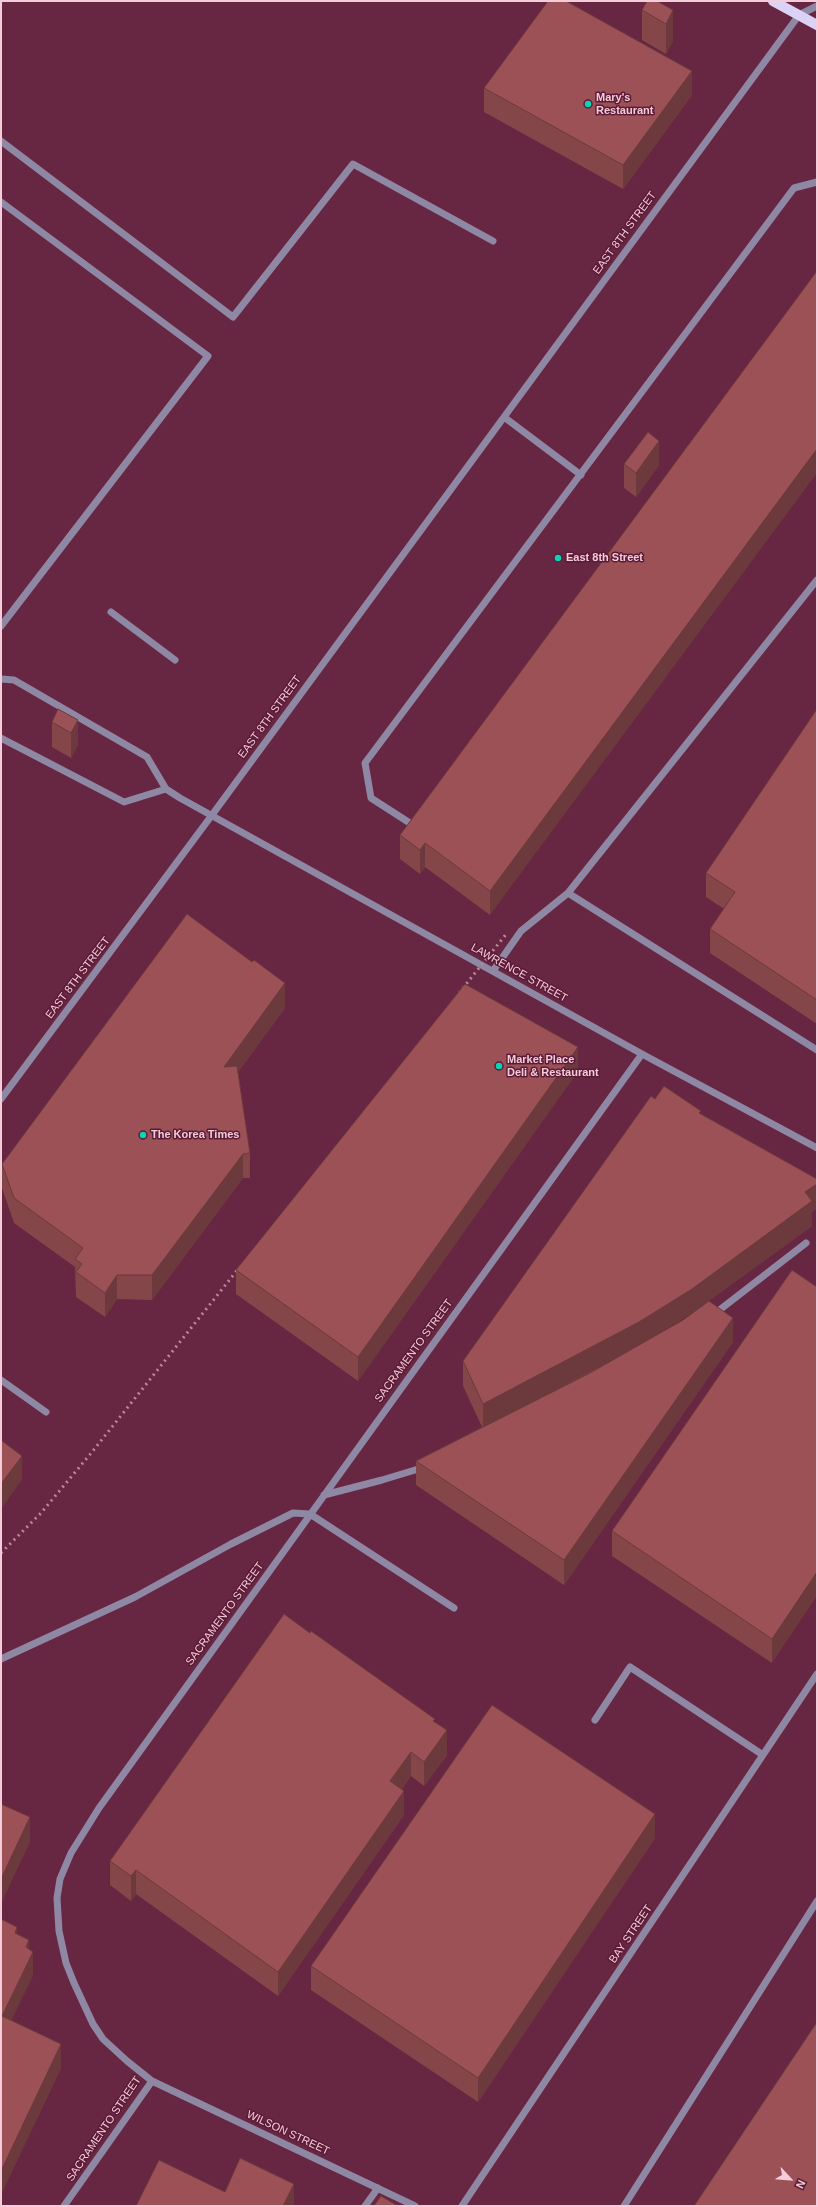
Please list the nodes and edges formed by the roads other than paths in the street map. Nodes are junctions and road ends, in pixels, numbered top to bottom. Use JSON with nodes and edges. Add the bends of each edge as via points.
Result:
{"nodes":[{"id":1,"x":773,"y":1,"type":"edge"},
{"id":2,"x":817,"y":6,"type":"edge"},
{"id":3,"x":799,"y":15,"type":"junction"},
{"id":4,"x":817,"y":25,"type":"edge"},
{"id":5,"x":1,"y":141,"type":"edge"},
{"id":6,"x":817,"y":182,"type":"edge"},
{"id":7,"x":1,"y":202,"type":"edge"},
{"id":8,"x":492,"y":241,"type":"dead end"},
{"id":9,"x":504,"y":417,"type":"junction"},
{"id":10,"x":581,"y":476,"type":"junction"},
{"id":11,"x":817,"y":580,"type":"edge"},
{"id":12,"x":111,"y":612,"type":"dead end"},
{"id":13,"x":1,"y":626,"type":"edge"},
{"id":14,"x":175,"y":660,"type":"dead end"},
{"id":15,"x":1,"y":679,"type":"edge"},
{"id":16,"x":1,"y":738,"type":"edge"},
{"id":17,"x":166,"y":789,"type":"junction"},
{"id":18,"x":212,"y":816,"type":"junction"},
{"id":19,"x":421,"y":821,"type":"edge"},
{"id":20,"x":568,"y":893,"type":"junction"},
{"id":21,"x":493,"y":971,"type":"junction"},
{"id":22,"x":817,"y":1050,"type":"edge"},
{"id":23,"x":642,"y":1054,"type":"junction"},
{"id":24,"x":1,"y":1099,"type":"edge"},
{"id":25,"x":817,"y":1148,"type":"edge"},
{"id":26,"x":806,"y":1243,"type":"dead end"},
{"id":27,"x":708,"y":1318,"type":"edge"},
{"id":28,"x":1,"y":1380,"type":"edge"},
{"id":29,"x":46,"y":1412,"type":"dead end"},
{"id":30,"x":433,"y":1463,"type":"edge"},
{"id":31,"x":324,"y":1495,"type":"junction"},
{"id":32,"x":310,"y":1514,"type":"junction"},
{"id":33,"x":454,"y":1608,"type":"dead end"},
{"id":34,"x":1,"y":1659,"type":"edge"},
{"id":35,"x":817,"y":1674,"type":"edge"},
{"id":36,"x":595,"y":1720,"type":"dead end"},
{"id":37,"x":763,"y":1755,"type":"junction"},
{"id":38,"x":817,"y":1901,"type":"edge"},
{"id":39,"x":152,"y":2081,"type":"junction"},
{"id":40,"x":378,"y":2188,"type":"junction"},
{"id":41,"x":64,"y":2206,"type":"edge"},
{"id":42,"x":365,"y":2206,"type":"edge"},
{"id":43,"x":415,"y":2206,"type":"edge"},
{"id":44,"x":462,"y":2206,"type":"edge"},
{"id":45,"x":624,"y":2206,"type":"edge"}],
"edges":[{"from":1,"to":3,"type":"main road"},
{"from":2,"to":3,"type":"street","name":"EAST 8TH STREET"},
{"from":3,"to":4,"type":"main road"},
{"from":3,"to":9,"type":"street","name":"EAST 8TH STREET"},
{"from":5,"to":8,"type":"street","via":[[233,317],[353,164]]},
{"from":6,"to":10,"type":"street","via":[[794,188]]},
{"from":7,"to":13,"type":"street","via":[[208,356]]},
{"from":9,"to":10,"type":"street"},
{"from":9,"to":18,"type":"street","name":"EAST 8TH STREET"},
{"from":10,"to":19,"type":"street","via":[[365,763],[371,798],[417,828]]},
{"from":11,"to":20,"type":"street"},
{"from":12,"to":14,"type":"street"},
{"from":15,"to":17,"type":"street","via":[[14,680],[147,757]]},
{"from":16,"to":17,"type":"street","via":[[124,802]]},
{"from":17,"to":18,"type":"street","name":"LAWRENCE STREET"},
{"from":18,"to":21,"type":"street","name":"LAWRENCE STREET"},
{"from":18,"to":24,"type":"street","name":"EAST 8TH STREET"},
{"from":20,"to":21,"type":"street","via":[[521,931]]},
{"from":20,"to":22,"type":"street"},
{"from":21,"to":23,"type":"street","name":"LAWRENCE STREET"},
{"from":23,"to":25,"type":"street","name":"LAWRENCE STREET"},
{"from":23,"to":31,"type":"street","name":"SACRAMENTO STREET"},
{"from":26,"to":27,"type":"street"},
{"from":28,"to":29,"type":"street"},
{"from":30,"to":31,"type":"street"},
{"from":31,"to":32,"type":"street","name":"SACRAMENTO STREET"},
{"from":32,"to":33,"type":"street"},
{"from":32,"to":34,"type":"street","via":[[293,1513],[231,1544],[135,1598]]},
{"from":32,"to":39,"type":"street","name":"SACRAMENTO STREET","via":[[98,1808],[71,1853],[60,1879],[57,1898],[58,1931],[66,1962],[83,2004],[104,2039]]},
{"from":35,"to":37,"type":"street","name":"BAY STREET"},
{"from":36,"to":37,"type":"street","via":[[630,1667]]},
{"from":37,"to":44,"type":"street","name":"BAY STREET"},
{"from":38,"to":45,"type":"street"},
{"from":39,"to":40,"type":"street","name":"WILSON STREET"},
{"from":39,"to":41,"type":"street","name":"SACRAMENTO STREET"},
{"from":40,"to":42,"type":"street"},
{"from":40,"to":43,"type":"street","name":"WILSON STREET"}]}
